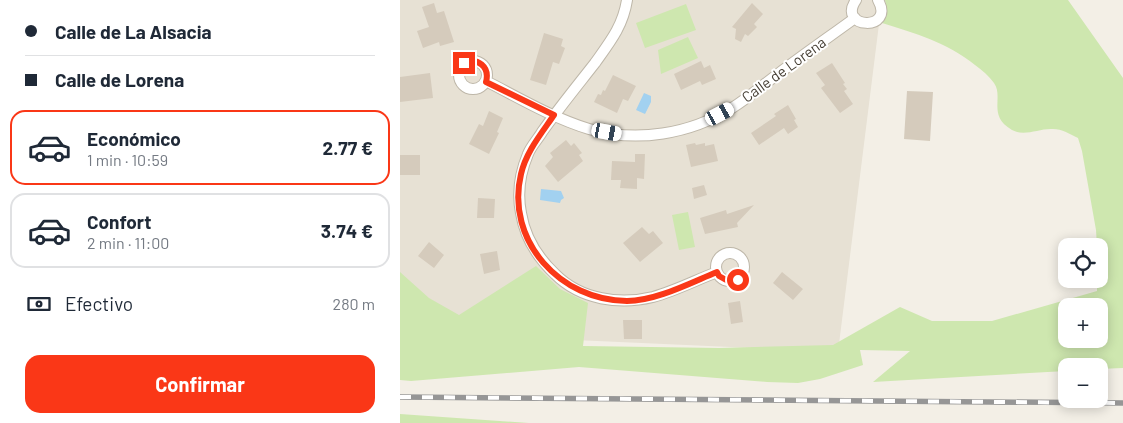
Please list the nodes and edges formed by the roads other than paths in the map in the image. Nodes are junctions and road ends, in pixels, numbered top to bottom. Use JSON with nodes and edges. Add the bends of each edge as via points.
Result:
{"nodes":[{"id":1,"x":627,"y":0,"type":"edge"},
{"id":2,"x":856,"y":0,"type":"edge"},
{"id":3,"x":878,"y":0,"type":"edge"},
{"id":4,"x":855,"y":18,"type":"junction"},
{"id":5,"x":486,"y":82,"type":"dead end"},
{"id":6,"x":554,"y":115,"type":"junction"},
{"id":7,"x":717,"y":272,"type":"dead end"}],
"edges":[{"from":1,"to":6,"type":"street","via":[[624,17],[613,39]]},
{"from":2,"to":4,"type":"street","via":[[852,8]]},
{"from":3,"to":4,"type":"street","via":[[881,9],[875,21],[866,24]]},
{"from":4,"to":6,"type":"street","name":"Calle de Lorena","via":[[732,108],[682,130],[656,135],[624,135],[590,129]]},
{"from":5,"to":6,"type":"street","name":"Calle de Lorena"},
{"from":6,"to":7,"type":"street","via":[[528,153],[518,201],[530,243],[560,280],[580,292],[604,300],[628,301],[654,297]]}]}
